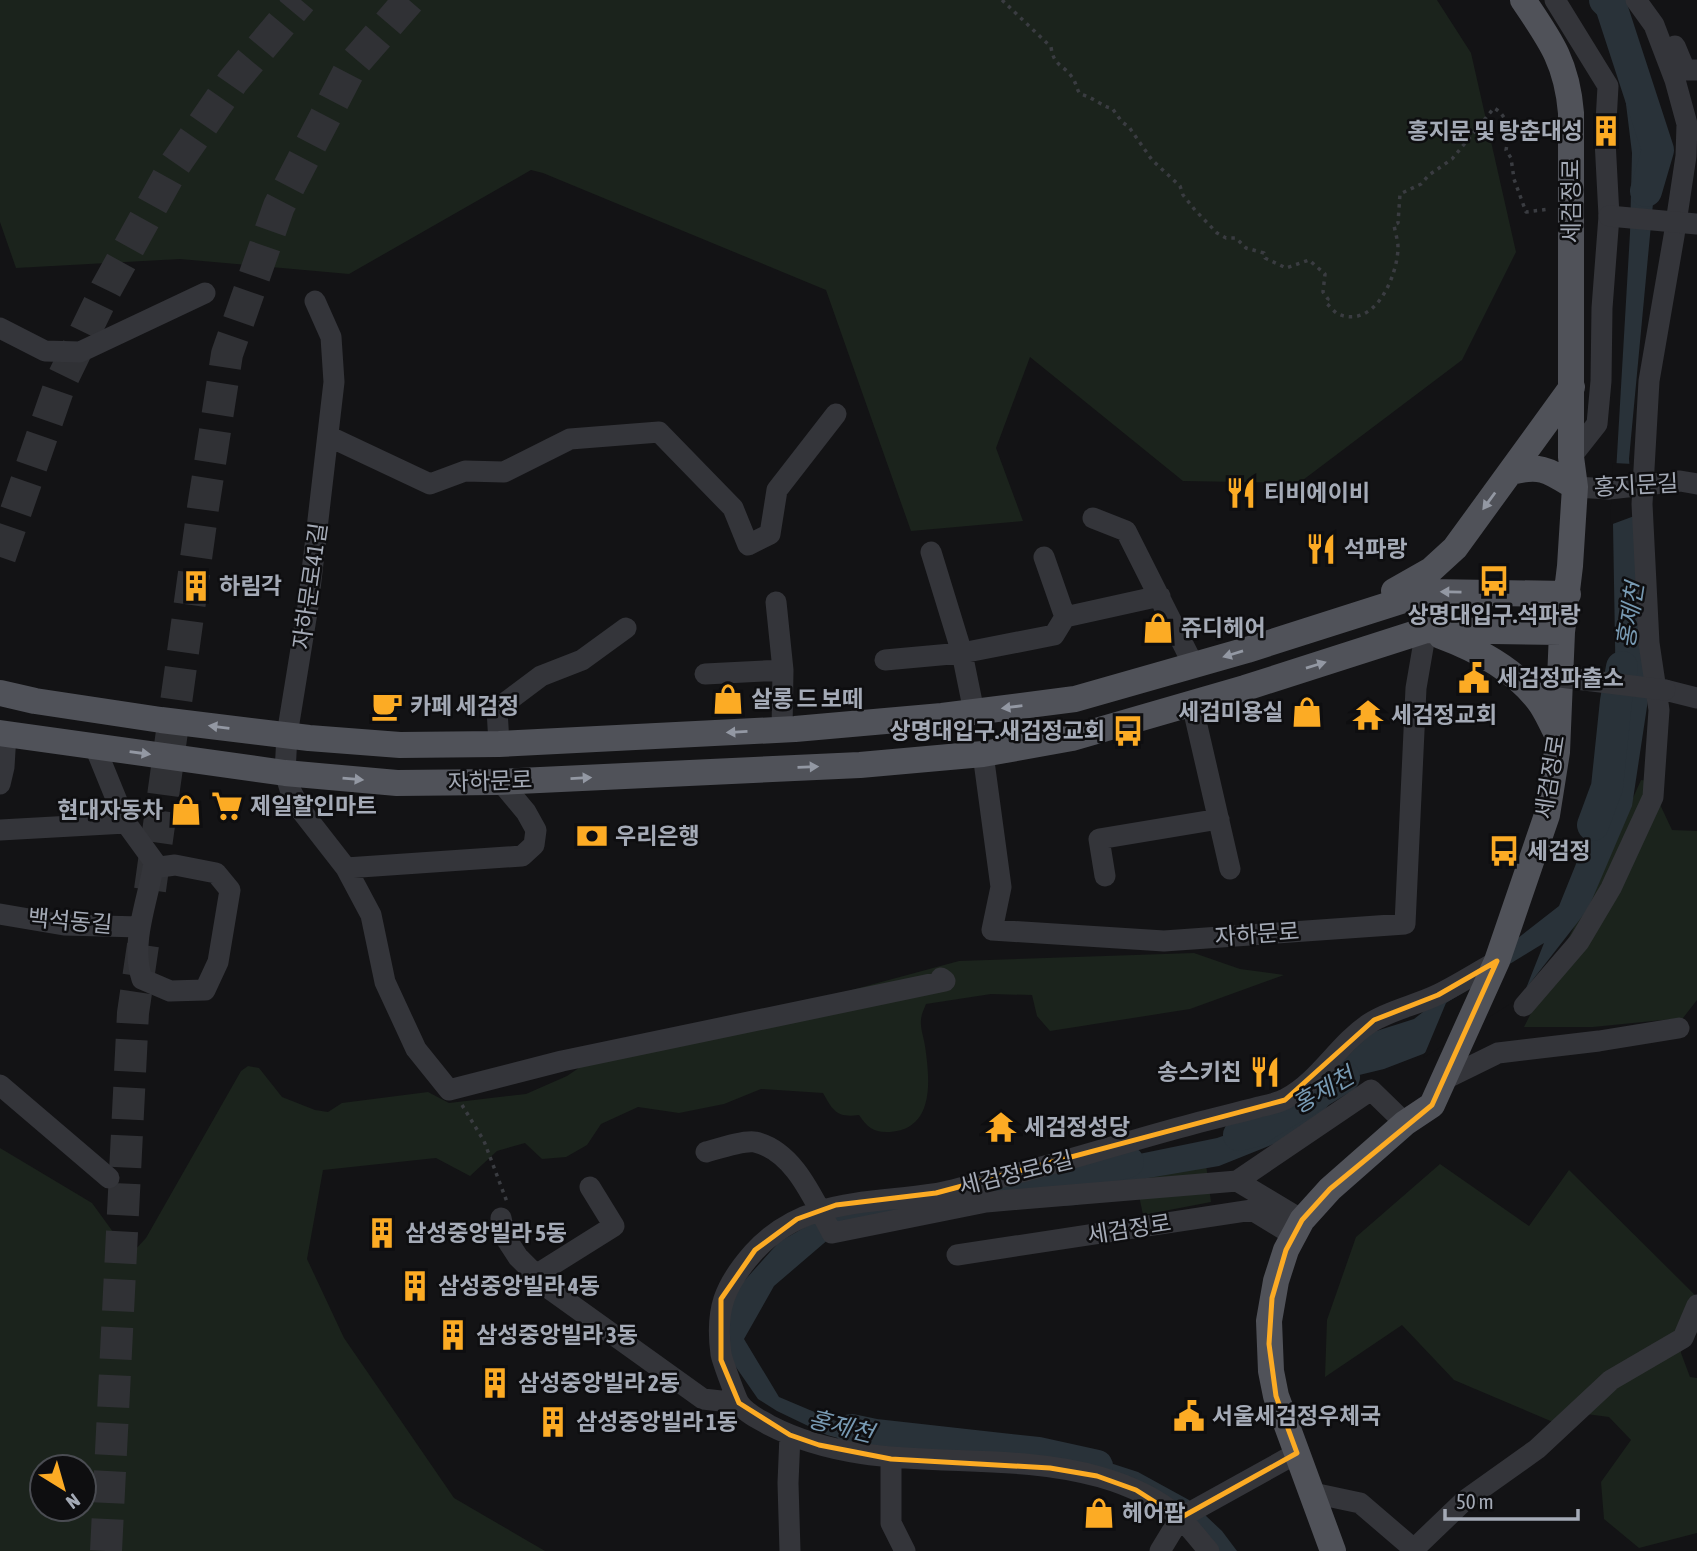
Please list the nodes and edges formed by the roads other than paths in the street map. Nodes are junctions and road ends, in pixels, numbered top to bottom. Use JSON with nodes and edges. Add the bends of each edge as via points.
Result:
{"nodes":[{"id":1,"x":1524,"y":0,"type":"edge"},
{"id":2,"x":1555,"y":0,"type":"edge"},
{"id":3,"x":1636,"y":0,"type":"edge"},
{"id":4,"x":1652,"y":0,"type":"edge"},
{"id":5,"x":1697,"y":70,"type":"edge"},
{"id":6,"x":1609,"y":216,"type":"junction"},
{"id":7,"x":1697,"y":224,"type":"edge"},
{"id":8,"x":205,"y":293,"type":"dead end"},
{"id":9,"x":314,"y":301,"type":"dead end"},
{"id":10,"x":0,"y":328,"type":"edge"},
{"id":11,"x":1572,"y":387,"type":"junction"},
{"id":12,"x":836,"y":414,"type":"dead end"},
{"id":13,"x":328,"y":436,"type":"junction"},
{"id":14,"x":1571,"y":457,"type":"junction"},
{"id":15,"x":1511,"y":472,"type":"junction"},
{"id":16,"x":1697,"y":484,"type":"edge"},
{"id":17,"x":1575,"y":486,"type":"junction"},
{"id":18,"x":1093,"y":517,"type":"dead end"},
{"id":19,"x":931,"y":552,"type":"dead end"},
{"id":20,"x":1044,"y":557,"type":"dead end"},
{"id":21,"x":1568,"y":594,"type":"junction"},
{"id":22,"x":1160,"y":596,"type":"junction"},
{"id":23,"x":776,"y":602,"type":"dead end"},
{"id":24,"x":1065,"y":617,"type":"junction"},
{"id":25,"x":1345,"y":618,"type":"junction"},
{"id":26,"x":626,"y":628,"type":"dead end"},
{"id":27,"x":1426,"y":630,"type":"junction"},
{"id":28,"x":1562,"y":632,"type":"junction"},
{"id":29,"x":962,"y":653,"type":"junction"},
{"id":30,"x":885,"y":660,"type":"dead end"},
{"id":31,"x":1194,"y":666,"type":"junction"},
{"id":32,"x":783,"y":670,"type":"junction"},
{"id":33,"x":705,"y":674,"type":"dead end"},
{"id":34,"x":1560,"y":677,"type":"junction"},
{"id":35,"x":0,"y":693,"type":"edge"},
{"id":36,"x":1697,"y":698,"type":"edge"},
{"id":37,"x":1192,"y":704,"type":"junction"},
{"id":38,"x":974,"y":712,"type":"junction"},
{"id":39,"x":782,"y":730,"type":"junction"},
{"id":40,"x":3,"y":734,"type":"edge"},
{"id":41,"x":286,"y":735,"type":"junction"},
{"id":42,"x":1558,"y":736,"type":"junction"},
{"id":43,"x":499,"y":744,"type":"junction"},
{"id":44,"x":95,"y":747,"type":"junction"},
{"id":45,"x":983,"y":754,"type":"junction"},
{"id":46,"x":285,"y":773,"type":"junction"},
{"id":47,"x":501,"y":782,"type":"junction"},
{"id":48,"x":0,"y":784,"type":"edge"},
{"id":49,"x":1219,"y":819,"type":"junction"},
{"id":50,"x":126,"y":823,"type":"junction"},
{"id":51,"x":0,"y":830,"type":"edge"},
{"id":52,"x":158,"y":867,"type":"junction"},
{"id":53,"x":346,"y":868,"type":"junction"},
{"id":54,"x":1230,"y":869,"type":"dead end"},
{"id":55,"x":1105,"y":876,"type":"dead end"},
{"id":56,"x":0,"y":914,"type":"edge"},
{"id":57,"x":140,"y":926,"type":"junction"},
{"id":58,"x":1494,"y":968,"type":"junction"},
{"id":59,"x":941,"y":978,"type":"dead end"},
{"id":60,"x":1524,"y":1006,"type":"dead end"},
{"id":61,"x":1679,"y":1028,"type":"dead end"},
{"id":62,"x":1450,"y":1068,"type":"junction"},
{"id":63,"x":0,"y":1085,"type":"edge"},
{"id":64,"x":1405,"y":1124,"type":"junction"},
{"id":65,"x":706,"y":1152,"type":"dead end"},
{"id":66,"x":109,"y":1178,"type":"dead end"},
{"id":67,"x":1237,"y":1181,"type":"junction"},
{"id":68,"x":590,"y":1187,"type":"dead end"},
{"id":69,"x":819,"y":1209,"type":"junction"},
{"id":70,"x":504,"y":1210,"type":"road end"},
{"id":71,"x":1298,"y":1227,"type":"junction"},
{"id":72,"x":957,"y":1255,"type":"dead end"},
{"id":73,"x":536,"y":1275,"type":"junction"},
{"id":74,"x":1697,"y":1305,"type":"edge"},
{"id":75,"x":739,"y":1403,"type":"junction"},
{"id":76,"x":790,"y":1435,"type":"junction"},
{"id":77,"x":1297,"y":1453,"type":"junction"},
{"id":78,"x":891,"y":1459,"type":"junction"},
{"id":79,"x":1313,"y":1493,"type":"junction"},
{"id":80,"x":1180,"y":1518,"type":"junction"},
{"id":81,"x":1415,"y":1550,"type":"edge"},
{"id":82,"x":790,"y":1551,"type":"edge"},
{"id":83,"x":905,"y":1551,"type":"edge"},
{"id":84,"x":1160,"y":1551,"type":"edge"},
{"id":85,"x":1209,"y":1551,"type":"edge"},
{"id":86,"x":1333,"y":1551,"type":"edge"}],
"edges":[{"from":1,"to":11,"type":"main road","name":"세검정로","via":[[1554,46],[1570,93]]},
{"from":2,"to":6,"type":"street","name":"세검정로","via":[[1608,86]]},
{"from":3,"to":60,"type":"street","via":[[1654,25],[1687,124],[1686,156],[1649,381],[1642,504],[1649,643],[1659,710],[1653,797],[1611,888],[1579,942]]},
{"from":4,"to":5,"type":"street","via":[[1685,70]]},
{"from":6,"to":7,"type":"street","bridge":true},
{"from":6,"to":14,"type":"street","name":"세검정로","via":[[1597,424]]},
{"from":8,"to":10,"type":"street","via":[[80,352],[45,351]]},
{"from":9,"to":13,"type":"street","name":"자하문로41길","via":[[331,337],[334,382]]},
{"from":11,"to":14,"type":"main road","name":"세검정로"},
{"from":11,"to":15,"type":"main road"},
{"from":12,"to":13,"type":"street","via":[[777,490],[770,534],[748,545],[733,508],[659,432],[570,439],[504,472],[465,471],[430,484]]},
{"from":13,"to":41,"type":"street","name":"자하문로41길","via":[[308,606]]},
{"from":14,"to":17,"type":"main road","name":"세검정로"},
{"from":15,"to":17,"type":"main road","via":[[1546,469]]},
{"from":15,"to":25,"type":"main road","one_way":true,"via":[[1455,548],[1431,570]]},
{"from":16,"to":17,"type":"street","name":"홍지문길","number":"홍지문길","bridge":true,"via":[[1680,481],[1609,489]]},
{"from":17,"to":21,"type":"main road","name":"세검정로"},
{"from":18,"to":22,"type":"street","via":[[1126,531]]},
{"from":19,"to":29,"type":"street"},
{"from":20,"to":24,"type":"street"},
{"from":21,"to":25,"type":"main road","name":"자하문로","one_way":true,"via":[[1429,592]]},
{"from":21,"to":28,"type":"main road","name":"세검정로"},
{"from":22,"to":24,"type":"street"},
{"from":22,"to":31,"type":"street"},
{"from":23,"to":32,"type":"street"},
{"from":24,"to":29,"type":"street","via":[[1054,635]]},
{"from":25,"to":31,"type":"main road","name":"자하문로","one_way":true},
{"from":26,"to":43,"type":"street","name":"자하문로","via":[[582,660],[541,676],[497,709]]},
{"from":27,"to":28,"type":"main road","name":"자하문로"},
{"from":37,"to":27,"type":"main road","name":"자하문로","one_way":true},
{"from":27,"to":42,"type":"main road","via":[[1466,645],[1512,673],[1539,701]]},
{"from":27,"to":45,"type":"street","name":"자하문로","via":[[1416,688],[1405,924],[1164,941],[992,930],[1001,887]]},
{"from":28,"to":34,"type":"main road","name":"세검정로"},
{"from":29,"to":30,"type":"street"},
{"from":29,"to":38,"type":"street"},
{"from":31,"to":38,"type":"main road","name":"자하문로","one_way":true,"via":[[1075,699]]},
{"from":32,"to":33,"type":"street"},
{"from":32,"to":39,"type":"street"},
{"from":34,"to":36,"type":"street","bridge":true},
{"from":34,"to":42,"type":"main road","name":"세검정로"},
{"from":41,"to":35,"type":"main road","name":"자하문로","one_way":true},
{"from":37,"to":45,"type":"main road","name":"자하문로","via":[[1072,737]]},
{"from":37,"to":49,"type":"street"},
{"from":38,"to":39,"type":"main road","name":"자하문로"},
{"from":39,"to":43,"type":"main road","name":"자하문로","one_way":true},
{"from":40,"to":44,"type":"main road","name":"자하문로"},
{"from":40,"to":48,"type":"street"},
{"from":41,"to":43,"type":"main road","name":"자하문로","via":[[400,745]]},
{"from":41,"to":46,"type":"street","name":"자하문로41길"},
{"from":42,"to":58,"type":"main road","name":"세검정로","via":[[1547,815]]},
{"from":44,"to":46,"type":"main road","name":"자하문로","one_way":true},
{"from":44,"to":50,"type":"street"},
{"from":47,"to":45,"type":"main road","name":"자하문로","one_way":true,"via":[[860,765]]},
{"from":46,"to":47,"type":"main road","name":"자하문로","one_way":true,"via":[[397,783]]},
{"from":46,"to":53,"type":"street","via":[[300,808]]},
{"from":47,"to":53,"type":"street","via":[[537,830],[534,845],[522,856]]},
{"from":49,"to":54,"type":"street"},
{"from":49,"to":55,"type":"street","via":[[1099,839]]},
{"from":50,"to":51,"type":"street"},
{"from":50,"to":52,"type":"street"},
{"from":52,"to":57,"type":"street","name":"백석동길","via":[[153,868]]},
{"from":52,"to":57,"type":"street","name":"백석동길","via":[[175,865],[216,873],[230,890],[218,962],[205,990],[170,991],[142,979],[137,964]]},
{"from":53,"to":59,"type":"street","via":[[371,915],[390,993],[416,1049],[449,1090],[562,1061],[945,981]]},
{"from":56,"to":57,"type":"street","name":"백석동길","via":[[64,925]]},
{"from":58,"to":62,"type":"main road","name":"세검정로"},
{"from":58,"to":69,"type":"street","name":"세검정로6길","via":[[1374,1020],[1348,1038],[1306,1085],[1285,1100],[936,1193]]},
{"from":61,"to":62,"type":"street","via":[[1498,1053]]},
{"from":62,"to":64,"type":"main road","name":"세검정로","via":[[1432,1105]]},
{"from":63,"to":66,"type":"street"},
{"from":64,"to":67,"type":"street","via":[[1371,1090]]},
{"from":64,"to":71,"type":"main road","name":"세검정로","via":[[1330,1189]]},
{"from":65,"to":69,"type":"street","via":[[753,1142],[782,1155]]},
{"from":67,"to":69,"type":"street","via":[[986,1202],[832,1233]]},
{"from":67,"to":71,"type":"street"},
{"from":68,"to":73,"type":"street","via":[[614,1226]]},
{"from":69,"to":75,"type":"street","name":"세검정로6길","via":[[788,1224],[755,1250],[721,1299],[721,1360]]},
{"from":70,"to":73,"type":"street","via":[[505,1237]]},
{"from":71,"to":72,"type":"street","name":"세검정로","via":[[1252,1210]]},
{"from":71,"to":77,"type":"main road","name":"세검정로","via":[[1283,1258],[1269,1321],[1276,1396]]},
{"from":73,"to":75,"type":"street","via":[[703,1399]]},
{"from":74,"to":81,"type":"street","via":[[1683,1338],[1611,1380],[1536,1450],[1464,1501]]},
{"from":75,"to":76,"type":"street","via":[[751,1415]]},
{"from":76,"to":78,"type":"street"},
{"from":76,"to":82,"type":"street"},
{"from":77,"to":79,"type":"main road","name":"세검정로"},
{"from":77,"to":80,"type":"street"},
{"from":78,"to":80,"type":"street","via":[[1050,1468],[1097,1476],[1136,1490]]},
{"from":78,"to":83,"type":"street","via":[[891,1523]]},
{"from":79,"to":81,"type":"street","via":[[1360,1503]]},
{"from":79,"to":86,"type":"main road","name":"세검정로"},
{"from":80,"to":84,"type":"street"},
{"from":80,"to":85,"type":"street"}]}
